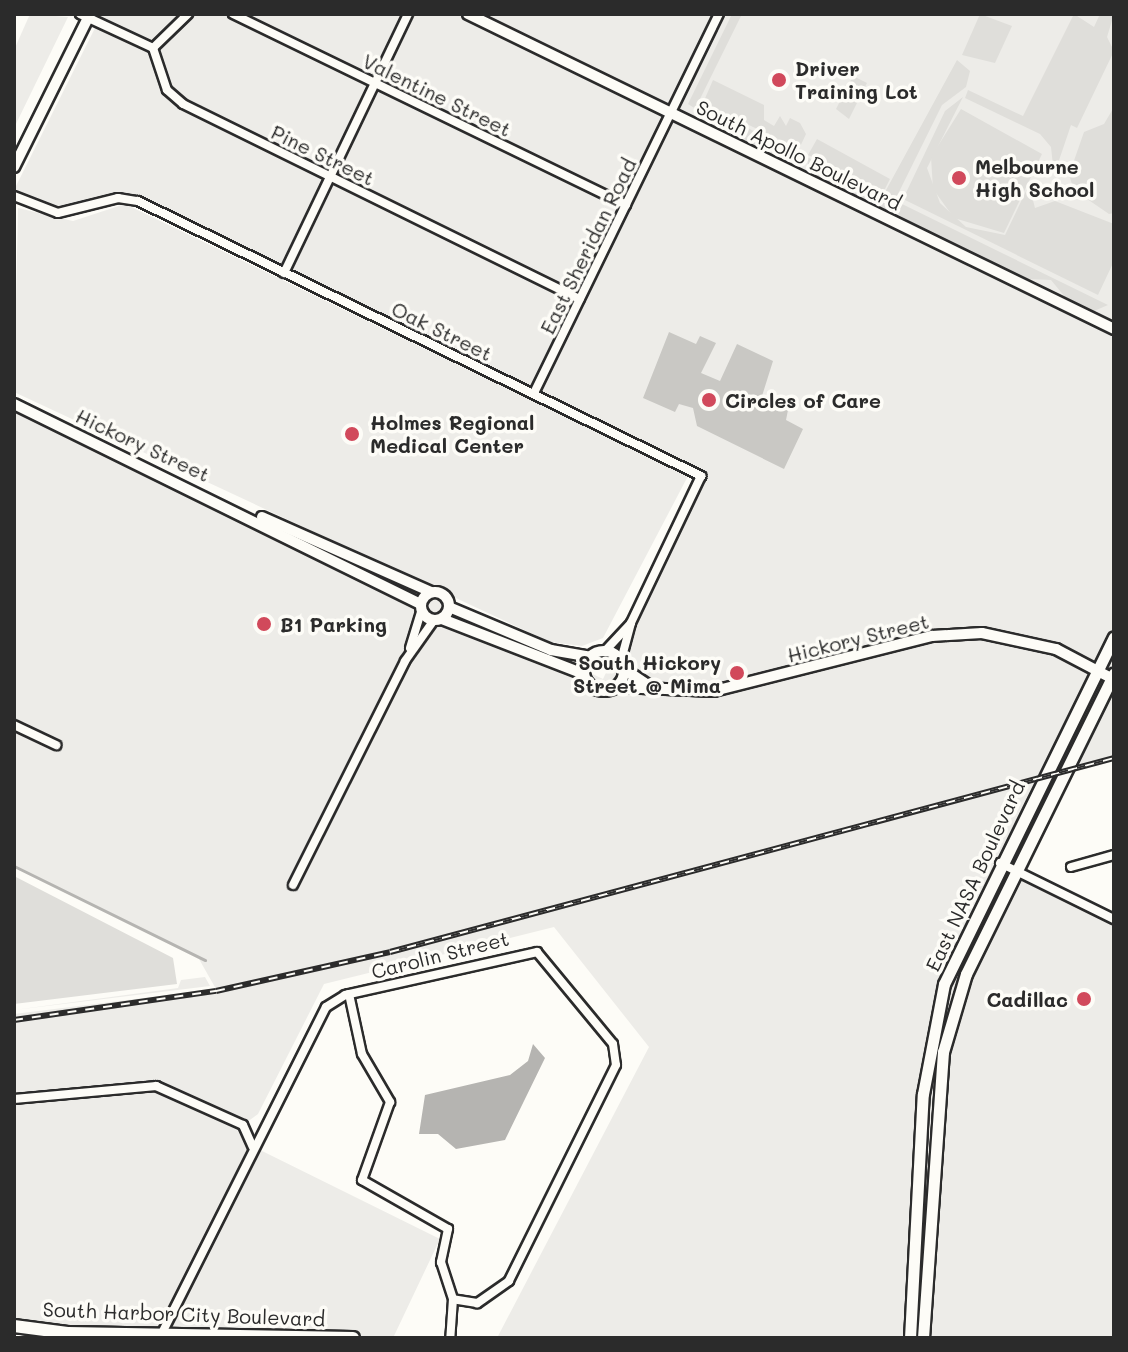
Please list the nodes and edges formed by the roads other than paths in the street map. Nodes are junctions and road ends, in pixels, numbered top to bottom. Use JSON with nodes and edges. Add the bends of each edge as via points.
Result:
{"nodes":[{"id":1,"x":188,"y":14,"type":"edge"},
{"id":2,"x":233,"y":14,"type":"edge"},
{"id":3,"x":408,"y":14,"type":"edge"},
{"id":4,"x":468,"y":14,"type":"edge"},
{"id":5,"x":719,"y":14,"type":"edge"},
{"id":6,"x":86,"y":15,"type":"edge"},
{"id":7,"x":153,"y":48,"type":"junction"},
{"id":8,"x":376,"y":83,"type":"junction"},
{"id":9,"x":671,"y":113,"type":"junction"},
{"id":10,"x":14,"y":167,"type":"edge"},
{"id":11,"x":331,"y":177,"type":"junction"},
{"id":12,"x":14,"y":196,"type":"edge"},
{"id":13,"x":626,"y":205,"type":"junction"},
{"id":14,"x":284,"y":273,"type":"junction"},
{"id":15,"x":580,"y":299,"type":"junction"},
{"id":16,"x":1114,"y":329,"type":"edge"},
{"id":17,"x":534,"y":393,"type":"junction"},
{"id":18,"x":14,"y":404,"type":"edge"},
{"id":19,"x":340,"y":557,"type":"junction"},
{"id":20,"x":431,"y":592,"type":"junction"},
{"id":21,"x":449,"y":607,"type":"junction"},
{"id":22,"x":421,"y":608,"type":"junction"},
{"id":23,"x":438,"y":620,"type":"junction"},
{"id":24,"x":631,"y":623,"type":"junction"},
{"id":25,"x":1114,"y":637,"type":"edge"},
{"id":26,"x":605,"y":651,"type":"junction"},
{"id":27,"x":410,"y":653,"type":"junction"},
{"id":28,"x":591,"y":657,"type":"junction"},
{"id":29,"x":623,"y":665,"type":"junction"},
{"id":30,"x":1095,"y":669,"type":"junction"},
{"id":31,"x":584,"y":674,"type":"junction"},
{"id":32,"x":1112,"y":676,"type":"edge"},
{"id":33,"x":617,"y":687,"type":"junction"},
{"id":34,"x":654,"y":690,"type":"junction"},
{"id":35,"x":14,"y":725,"type":"edge"},
{"id":36,"x":56,"y":745,"type":"dead end"},
{"id":37,"x":1114,"y":855,"type":"edge"},
{"id":38,"x":999,"y":862,"type":"junction"},
{"id":39,"x":1071,"y":867,"type":"dead end"},
{"id":40,"x":1017,"y":870,"type":"junction"},
{"id":41,"x":293,"y":885,"type":"dead end"},
{"id":42,"x":1114,"y":919,"type":"edge"},
{"id":43,"x":349,"y":994,"type":"junction"},
{"id":44,"x":14,"y":1099,"type":"edge"},
{"id":45,"x":253,"y":1147,"type":"junction"},
{"id":46,"x":453,"y":1299,"type":"junction"},
{"id":47,"x":14,"y":1326,"type":"edge"},
{"id":48,"x":161,"y":1336,"type":"junction"},
{"id":49,"x":353,"y":1338,"type":"edge"},
{"id":50,"x":450,"y":1338,"type":"edge"},
{"id":51,"x":910,"y":1338,"type":"edge"},
{"id":52,"x":923,"y":1338,"type":"edge"}],
"edges":[{"from":1,"to":7,"type":"street"},
{"from":2,"to":8,"type":"street","name":"Valentine Street"},
{"from":3,"to":8,"type":"street"},
{"from":4,"to":9,"type":"street","name":"South Apollo Boulevard"},
{"from":5,"to":9,"type":"street","name":"East Sheridan Road"},
{"from":6,"to":7,"type":"street"},
{"from":6,"to":10,"type":"street"},
{"from":7,"to":11,"type":"street","name":"Pine Street","via":[[167,90],[183,104]]},
{"from":8,"to":11,"type":"street"},
{"from":8,"to":13,"type":"street","name":"Valentine Street"},
{"from":9,"to":13,"type":"street","name":"East Sheridan Road"},
{"from":9,"to":16,"type":"street","name":"South Apollo Boulevard"},
{"from":11,"to":14,"type":"street"},
{"from":11,"to":15,"type":"street","name":"Pine Street"},
{"from":12,"to":14,"type":"street","name":"Oak Street","via":[[58,213],[118,198],[138,201]]},
{"from":13,"to":15,"type":"street","name":"East Sheridan Road"},
{"from":14,"to":17,"type":"street","name":"Oak Street"},
{"from":15,"to":17,"type":"street","name":"East Sheridan Road"},
{"from":17,"to":24,"type":"street","name":"Oak Street","via":[[701,476]]},
{"from":18,"to":19,"type":"street","name":"Hickory Street"},
{"from":19,"to":20,"type":"street","name":"Hickory Street"},
{"from":19,"to":22,"type":"street","name":"Hickory Street"},
{"from":20,"to":21,"type":"street","name":"Hickory Street","via":[[444,595]]},
{"from":20,"to":22,"type":"street"},
{"from":21,"to":23,"type":"street"},
{"from":21,"to":28,"type":"street","via":[[551,650]]},
{"from":22,"to":23,"type":"street","name":"Hickory Street"},
{"from":22,"to":27,"type":"street"},
{"from":23,"to":27,"type":"street"},
{"from":23,"to":31,"type":"street"},
{"from":24,"to":26,"type":"street","name":"Oak Street"},
{"from":24,"to":29,"type":"street","name":"Oak Street"},
{"from":25,"to":30,"type":"main road","name":"East NASA Boulevard"},
{"from":26,"to":28,"type":"street"},
{"from":26,"to":29,"type":"street"},
{"from":27,"to":41,"type":"street"},
{"from":28,"to":31,"type":"street"},
{"from":29,"to":33,"type":"street"},
{"from":29,"to":34,"type":"street"},
{"from":30,"to":32,"type":"street","name":"Hickory Street"},
{"from":30,"to":34,"type":"street","name":"Hickory Street","via":[[1040,643],[982,633],[932,636],[714,691]]},
{"from":30,"to":38,"type":"main road","name":"East NASA Boulevard"},
{"from":31,"to":33,"type":"street","via":[[597,689]]},
{"from":32,"to":40,"type":"main road","name":"East NASA Boulevard"},
{"from":33,"to":34,"type":"street","name":"Hickory Street"},
{"from":35,"to":36,"type":"street"},
{"from":37,"to":39,"type":"street"},
{"from":38,"to":40,"type":"street"},
{"from":38,"to":51,"type":"main road","name":"East NASA Boulevard","via":[[944,984],[928,1047]]},
{"from":40,"to":42,"type":"street"},
{"from":40,"to":52,"type":"main road","name":"East NASA Boulevard","via":[[966,974],[943,1052]]},
{"from":43,"to":45,"type":"street","name":"Carolin Street","via":[[326,1007],[265,1136]]},
{"from":43,"to":46,"type":"street","via":[[362,1054],[390,1102],[362,1180],[448,1229],[442,1281]]},
{"from":43,"to":46,"type":"street","name":"Carolin Street","via":[[537,952],[613,1044],[616,1065],[509,1281],[477,1303]]},
{"from":44,"to":45,"type":"street","via":[[156,1086],[243,1125]]},
{"from":45,"to":48,"type":"street","name":"Carolin Street"},
{"from":46,"to":50,"type":"street"},
{"from":47,"to":48,"type":"main road","name":"South Harbor City Boulevard"},
{"from":48,"to":49,"type":"main road","name":"South Harbor City Boulevard"}]}
